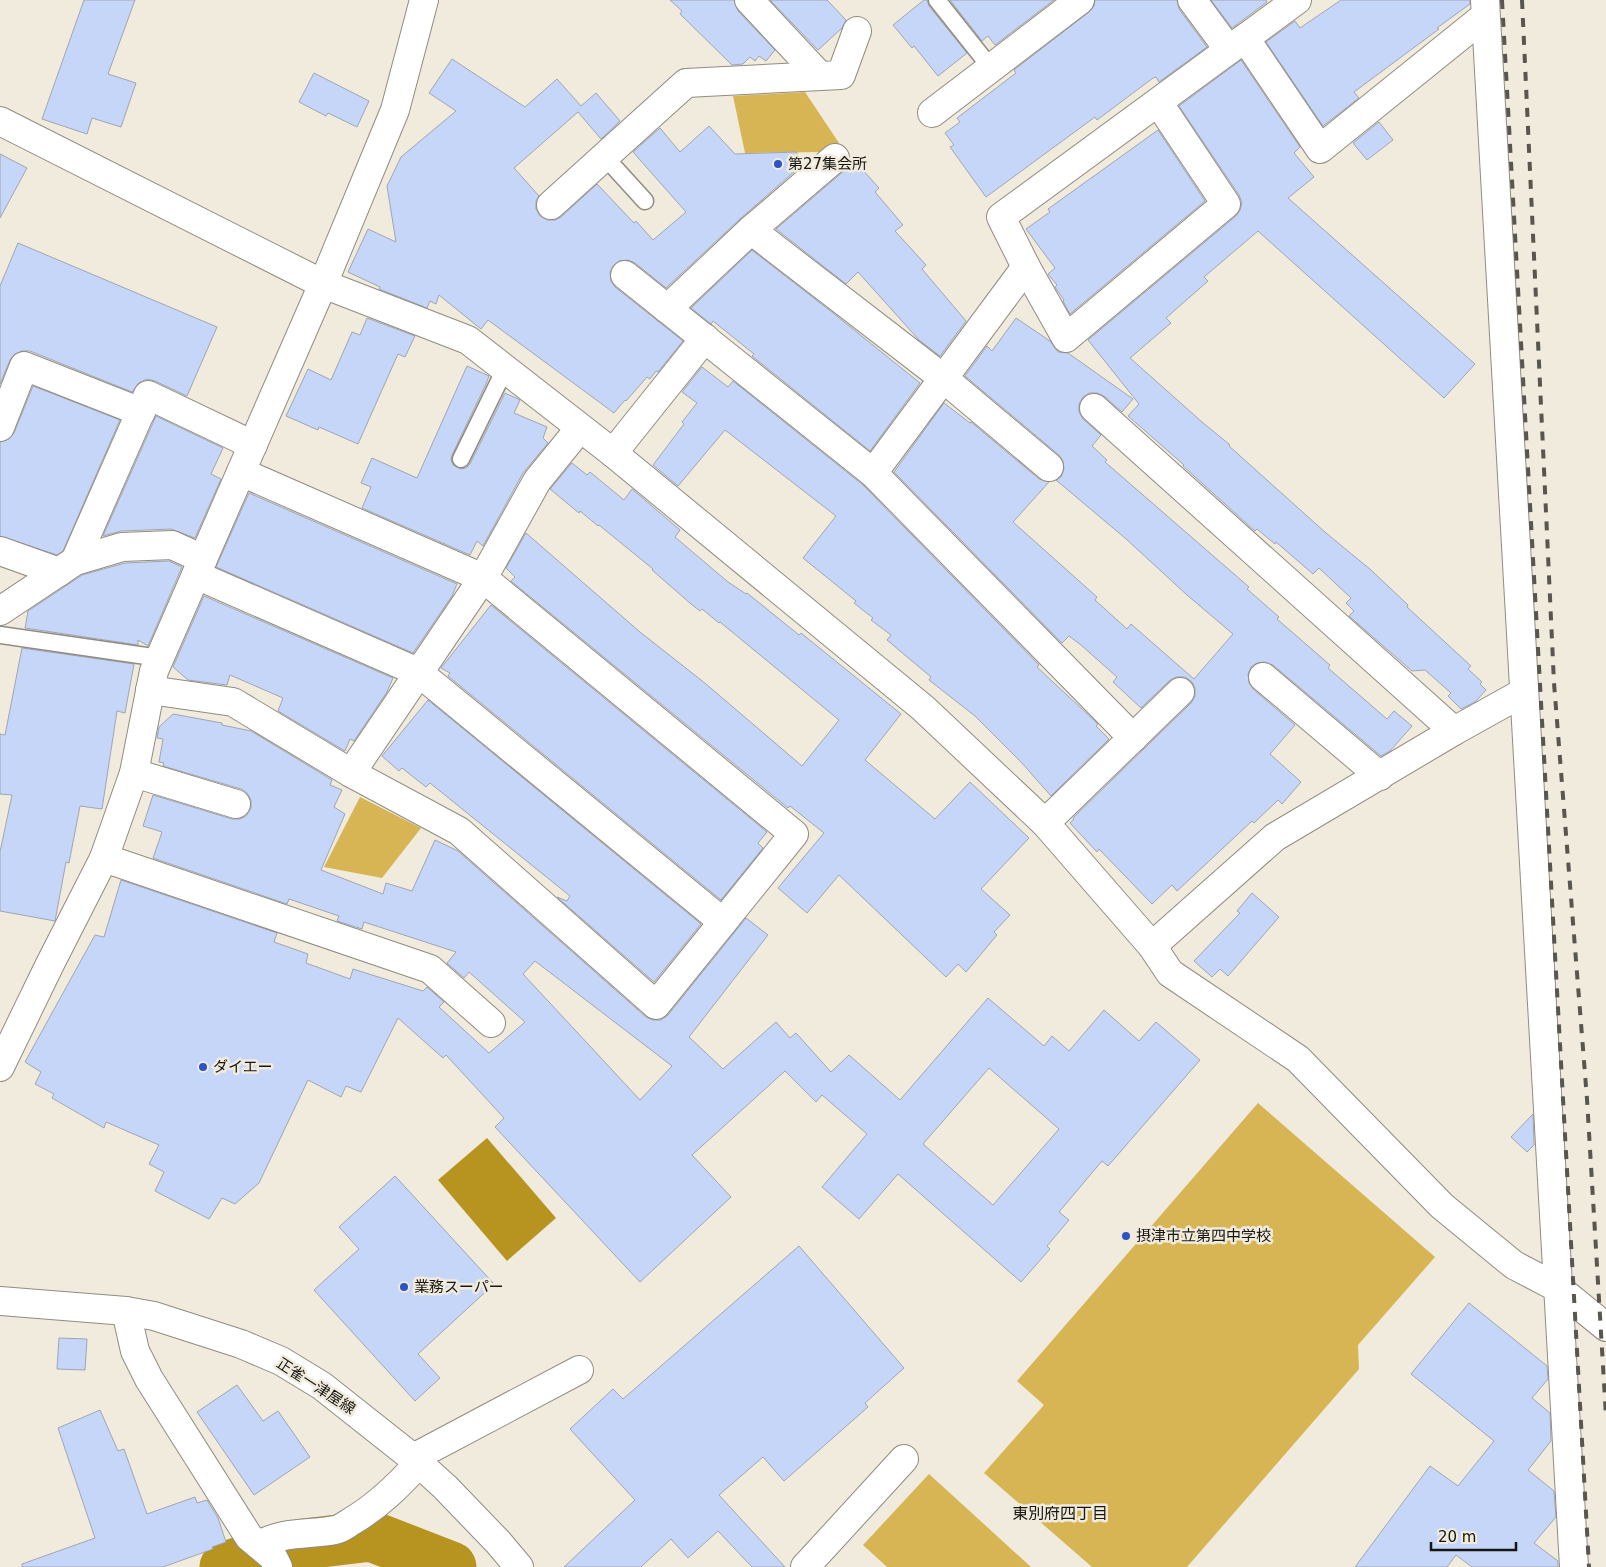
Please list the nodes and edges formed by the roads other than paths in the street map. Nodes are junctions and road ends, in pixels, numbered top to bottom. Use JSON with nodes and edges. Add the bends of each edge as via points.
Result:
{"nodes":[{"id":1,"x":424,"y":0,"type":"edge"},
{"id":2,"x":749,"y":0,"type":"edge"},
{"id":3,"x":937,"y":0,"type":"edge"},
{"id":4,"x":1192,"y":0,"type":"edge"},
{"id":5,"x":1297,"y":0,"type":"edge"},
{"id":6,"x":1075,"y":1,"type":"edge"},
{"id":7,"x":1485,"y":8,"type":"edge"},
{"id":8,"x":857,"y":31,"type":"dead end"},
{"id":9,"x":1237,"y":44,"type":"junction"},
{"id":10,"x":991,"y":68,"type":"junction"},
{"id":11,"x":820,"y":76,"type":"junction"},
{"id":12,"x":1158,"y":102,"type":"junction"},
{"id":13,"x":932,"y":113,"type":"dead end"},
{"id":14,"x":0,"y":121,"type":"edge"},
{"id":15,"x":605,"y":157,"type":"junction"},
{"id":16,"x":835,"y":158,"type":"dead end"},
{"id":17,"x":645,"y":201,"type":"dead end"},
{"id":18,"x":551,"y":206,"type":"dead end"},
{"id":19,"x":751,"y":230,"type":"junction"},
{"id":20,"x":1026,"y":267,"type":"junction"},
{"id":21,"x":625,"y":275,"type":"dead end"},
{"id":22,"x":323,"y":284,"type":"junction"},
{"id":23,"x":667,"y":309,"type":"junction"},
{"id":24,"x":705,"y":338,"type":"junction"},
{"id":25,"x":505,"y":369,"type":"junction"},
{"id":26,"x":943,"y":378,"type":"junction"},
{"id":27,"x":1094,"y":408,"type":"dead end"},
{"id":28,"x":141,"y":412,"type":"junction"},
{"id":29,"x":0,"y":427,"type":"edge"},
{"id":30,"x":580,"y":428,"type":"junction"},
{"id":31,"x":253,"y":444,"type":"junction"},
{"id":32,"x":613,"y":453,"type":"junction"},
{"id":33,"x":461,"y":460,"type":"dead end"},
{"id":34,"x":1049,"y":467,"type":"dead end"},
{"id":35,"x":241,"y":472,"type":"junction"},
{"id":36,"x":874,"y":473,"type":"junction"},
{"id":37,"x":0,"y":551,"type":"edge"},
{"id":38,"x":67,"y":567,"type":"junction"},
{"id":39,"x":200,"y":567,"type":"junction"},
{"id":40,"x":482,"y":578,"type":"junction"},
{"id":41,"x":0,"y":611,"type":"edge"},
{"id":42,"x":0,"y":635,"type":"edge"},
{"id":43,"x":160,"y":658,"type":"junction"},
{"id":44,"x":418,"y":672,"type":"junction"},
{"id":45,"x":1263,"y":677,"type":"dead end"},
{"id":46,"x":150,"y":690,"type":"junction"},
{"id":47,"x":1180,"y":692,"type":"dead end"},
{"id":48,"x":1524,"y":692,"type":"junction"},
{"id":49,"x":1454,"y":731,"type":"junction"},
{"id":50,"x":1133,"y":738,"type":"junction"},
{"id":51,"x":134,"y":773,"type":"junction"},
{"id":52,"x":351,"y":773,"type":"junction"},
{"id":53,"x":1380,"y":776,"type":"junction"},
{"id":54,"x":236,"y":804,"type":"dead end"},
{"id":55,"x":1045,"y":822,"type":"junction"},
{"id":56,"x":104,"y":858,"type":"junction"},
{"id":57,"x":723,"y":922,"type":"junction"},
{"id":58,"x":1152,"y":946,"type":"junction"},
{"id":59,"x":490,"y":1023,"type":"dead end"},
{"id":60,"x":0,"y":1067,"type":"edge"},
{"id":61,"x":1558,"y":1288,"type":"junction"},
{"id":62,"x":0,"y":1301,"type":"edge"},
{"id":63,"x":126,"y":1311,"type":"junction"},
{"id":64,"x":1606,"y":1327,"type":"edge"},
{"id":65,"x":579,"y":1370,"type":"dead end"},
{"id":66,"x":904,"y":1459,"type":"dead end"},
{"id":67,"x":416,"y":1460,"type":"junction"},
{"id":68,"x":268,"y":1554,"type":"edge"},
{"id":69,"x":518,"y":1567,"type":"edge"},
{"id":70,"x":805,"y":1567,"type":"edge"},
{"id":71,"x":1574,"y":1567,"type":"edge"}],
"edges":[{"from":1,"to":22,"type":"street","via":[[395,110]]},
{"from":2,"to":11,"type":"street"},
{"from":3,"to":10,"type":"lane"},
{"from":4,"to":9,"type":"street"},
{"from":5,"to":9,"type":"street"},
{"from":6,"to":10,"type":"street"},
{"from":7,"to":9,"type":"street","via":[[1320,148]]},
{"from":7,"to":48,"type":"street"},
{"from":8,"to":11,"type":"street","via":[[841,75]]},
{"from":9,"to":12,"type":"street"},
{"from":10,"to":13,"type":"street"},
{"from":11,"to":15,"type":"street","via":[[686,83]]},
{"from":12,"to":20,"type":"street","via":[[1001,217]]},
{"from":12,"to":20,"type":"street","via":[[1226,204],[1066,338]]},
{"from":14,"to":22,"type":"street"},
{"from":15,"to":17,"type":"lane"},
{"from":15,"to":18,"type":"street"},
{"from":16,"to":19,"type":"street"},
{"from":19,"to":23,"type":"street"},
{"from":19,"to":26,"type":"street"},
{"from":20,"to":26,"type":"street"},
{"from":21,"to":23,"type":"street"},
{"from":22,"to":25,"type":"street","via":[[468,340]]},
{"from":22,"to":31,"type":"street"},
{"from":23,"to":24,"type":"street"},
{"from":24,"to":32,"type":"street"},
{"from":24,"to":36,"type":"street"},
{"from":25,"to":30,"type":"street"},
{"from":25,"to":33,"type":"lane"},
{"from":26,"to":34,"type":"street"},
{"from":26,"to":36,"type":"street"},
{"from":27,"to":49,"type":"street"},
{"from":28,"to":29,"type":"street","via":[[24,366]]},
{"from":28,"to":31,"type":"street","via":[[148,395]]},
{"from":28,"to":38,"type":"street"},
{"from":30,"to":32,"type":"street"},
{"from":30,"to":40,"type":"street","via":[[537,481]]},
{"from":31,"to":35,"type":"street"},
{"from":32,"to":55,"type":"street","via":[[923,708]]},
{"from":35,"to":39,"type":"street"},
{"from":35,"to":40,"type":"street"},
{"from":36,"to":50,"type":"street"},
{"from":37,"to":38,"type":"street"},
{"from":38,"to":39,"type":"street","via":[[122,547],[172,545]]},
{"from":38,"to":41,"type":"street"},
{"from":39,"to":43,"type":"street"},
{"from":39,"to":44,"type":"street"},
{"from":40,"to":44,"type":"street"},
{"from":40,"to":57,"type":"street","via":[[794,834]]},
{"from":42,"to":43,"type":"lane"},
{"from":43,"to":46,"type":"street"},
{"from":44,"to":52,"type":"street"},
{"from":44,"to":57,"type":"street"},
{"from":45,"to":53,"type":"street"},
{"from":46,"to":51,"type":"street"},
{"from":46,"to":52,"type":"street","via":[[233,702]]},
{"from":47,"to":50,"type":"street"},
{"from":48,"to":49,"type":"street"},
{"from":48,"to":61,"type":"street"},
{"from":49,"to":53,"type":"street"},
{"from":50,"to":55,"type":"street"},
{"from":51,"to":54,"type":"street"},
{"from":51,"to":56,"type":"street"},
{"from":52,"to":57,"type":"street","via":[[459,831],[656,1005]]},
{"from":53,"to":58,"type":"street","via":[[1275,836]]},
{"from":55,"to":58,"type":"street"},
{"from":56,"to":59,"type":"street","via":[[430,969]]},
{"from":56,"to":60,"type":"street"},
{"from":58,"to":61,"type":"street","via":[[1170,973],[1298,1058],[1442,1206],[1514,1265]]},
{"from":61,"to":64,"type":"street"},
{"from":61,"to":71,"type":"street"},
{"from":62,"to":63,"type":"street","name":"正雀一津屋線"},
{"from":63,"to":67,"type":"street","name":"正雀一津屋線","via":[[199,1330],[281,1361],[322,1386]]},
{"from":63,"to":68,"type":"street","via":[[135,1351],[149,1379],[249,1537]]},
{"from":65,"to":67,"type":"street"},
{"from":66,"to":70,"type":"street"},
{"from":67,"to":68,"type":"street","via":[[399,1485],[367,1512],[337,1530],[298,1533],[267,1541]]},
{"from":67,"to":69,"type":"street","name":"正雀一津屋線","via":[[446,1487]]}]}
